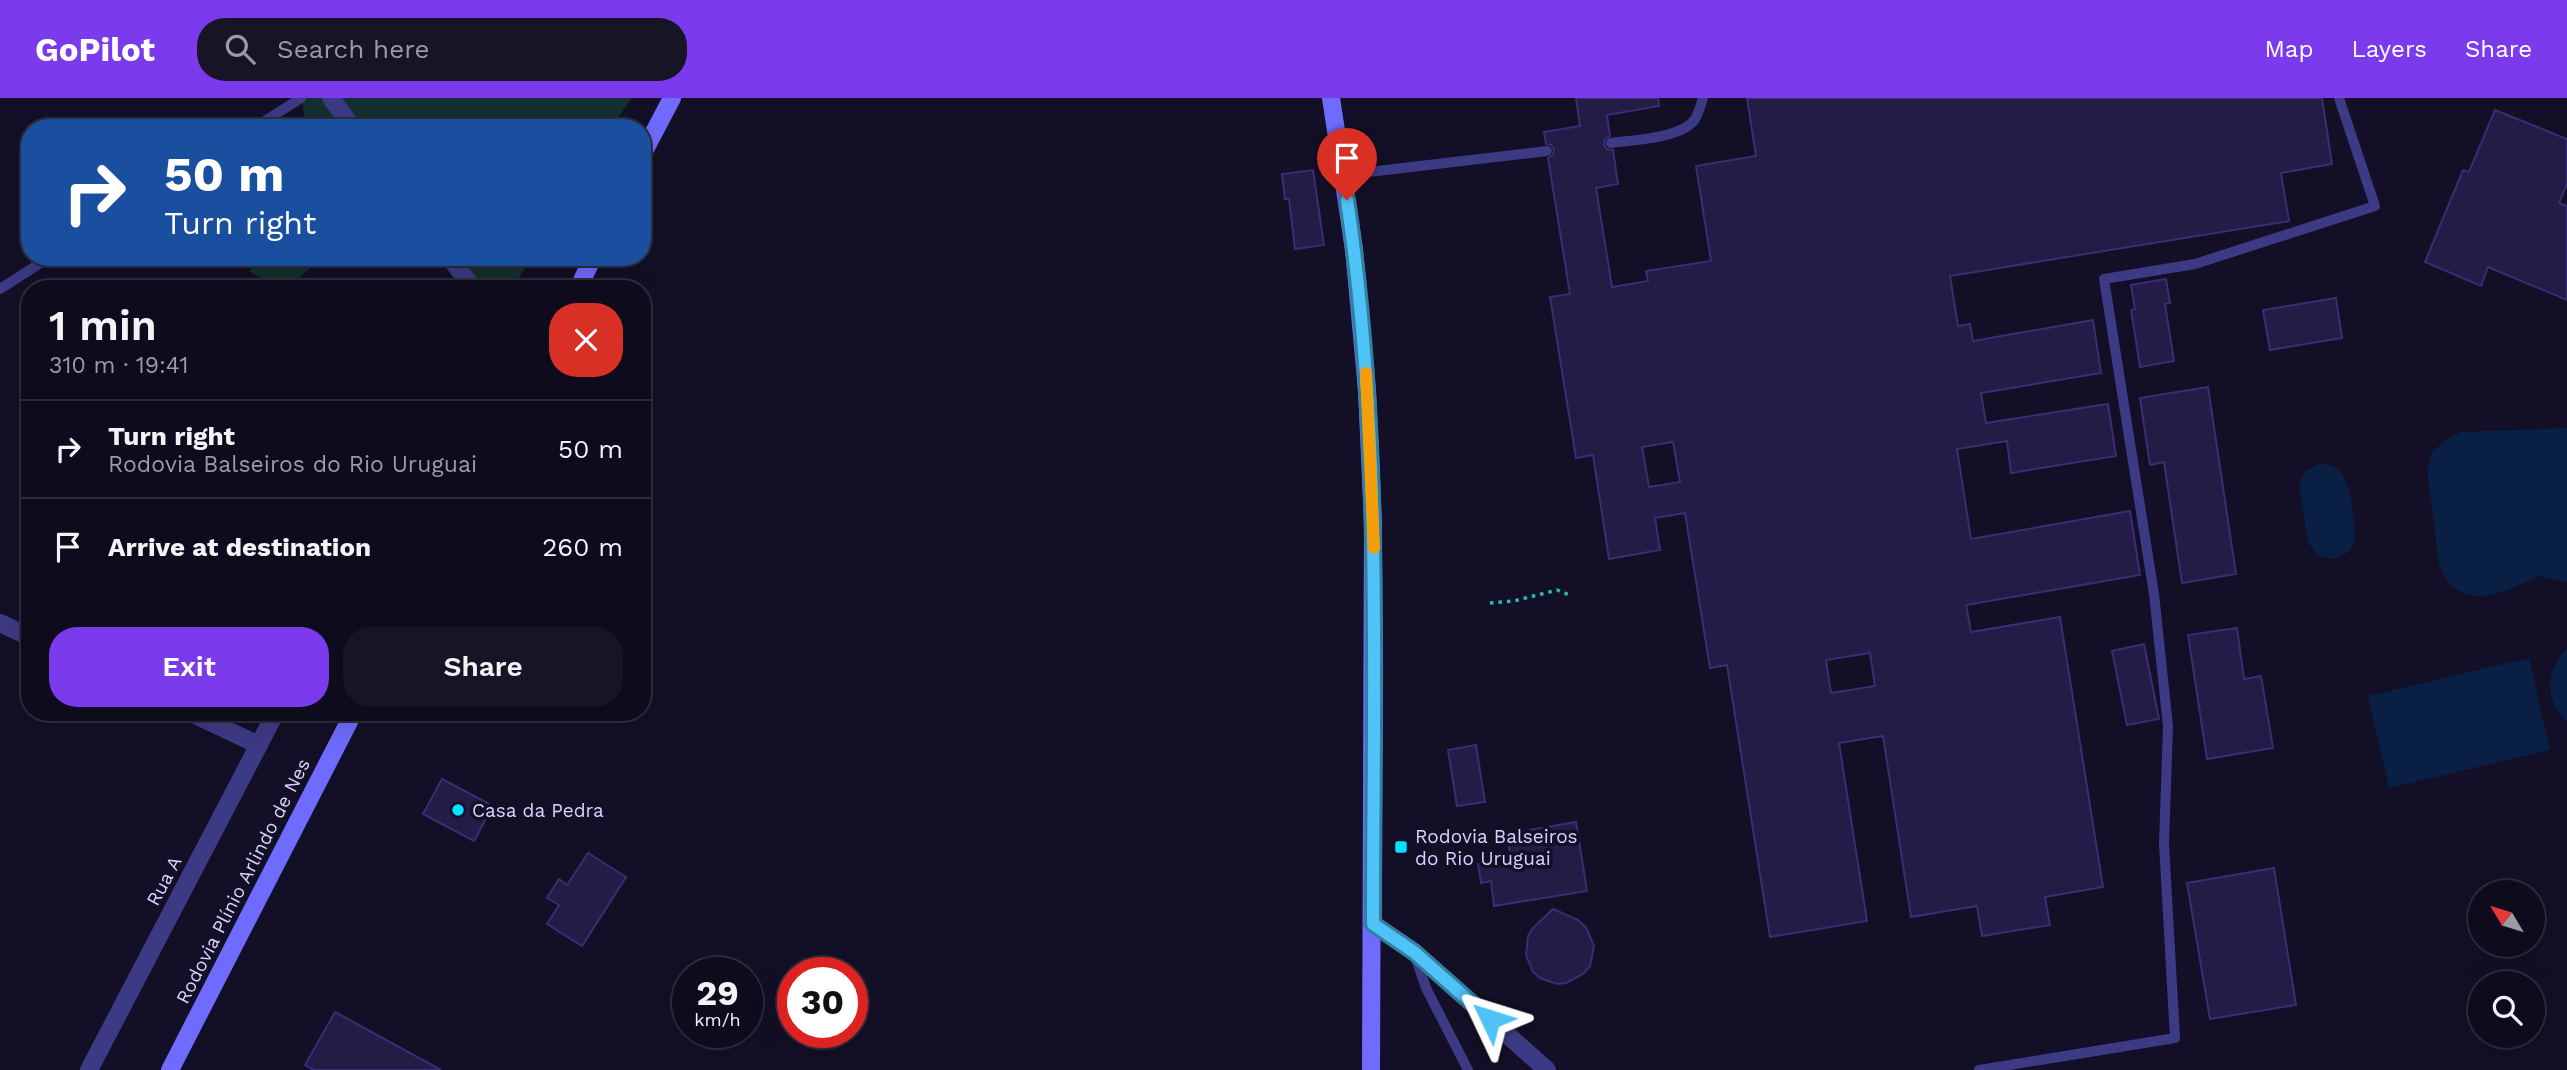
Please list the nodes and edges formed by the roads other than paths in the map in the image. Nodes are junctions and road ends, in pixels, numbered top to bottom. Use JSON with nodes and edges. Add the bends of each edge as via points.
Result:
{"nodes":[{"id":1,"x":301,"y":98,"type":"edge"},
{"id":2,"x":331,"y":98,"type":"edge"},
{"id":3,"x":672,"y":98,"type":"edge"},
{"id":4,"x":1331,"y":98,"type":"edge"},
{"id":5,"x":1703,"y":98,"type":"edge"},
{"id":6,"x":2339,"y":98,"type":"edge"},
{"id":7,"x":268,"y":119,"type":"edge"},
{"id":8,"x":346,"y":119,"type":"edge"},
{"id":9,"x":651,"y":138,"type":"edge"},
{"id":10,"x":1611,"y":143,"type":"dead end"},
{"id":11,"x":1547,"y":151,"type":"dead end"},
{"id":12,"x":1343,"y":175,"type":"junction"},
{"id":13,"x":36,"y":266,"type":"edge"},
{"id":14,"x":456,"y":266,"type":"edge"},
{"id":15,"x":467,"y":280,"type":"edge"},
{"id":16,"x":0,"y":289,"type":"edge"},
{"id":17,"x":1,"y":626,"type":"edge"},
{"id":18,"x":21,"y":634,"type":"edge"},
{"id":19,"x":208,"y":721,"type":"edge"},
{"id":20,"x":271,"y":721,"type":"edge"},
{"id":21,"x":349,"y":721,"type":"edge"},
{"id":22,"x":258,"y":745,"type":"junction"},
{"id":23,"x":1373,"y":924,"type":"junction"},
{"id":24,"x":1414,"y":952,"type":"junction"},
{"id":25,"x":89,"y":1070,"type":"edge"},
{"id":26,"x":170,"y":1070,"type":"edge"},
{"id":27,"x":1371,"y":1070,"type":"edge"},
{"id":28,"x":1468,"y":1070,"type":"edge"},
{"id":29,"x":1547,"y":1070,"type":"edge"},
{"id":30,"x":1979,"y":1070,"type":"edge"}],
"edges":[{"from":1,"to":7,"type":"lane"},
{"from":2,"to":8,"type":"street"},
{"from":3,"to":9,"type":"main road"},
{"from":4,"to":12,"type":"main road"},
{"from":5,"to":10,"type":"lane","via":[[1695,120],[1684,129]]},
{"from":6,"to":30,"type":"lane","via":[[2375,206],[2195,264],[2104,279],[2154,594],[2168,726],[2164,844],[2175,1038]]},
{"from":11,"to":12,"type":"lane"},
{"from":12,"to":23,"type":"main road","via":[[1366,377],[1374,523]]},
{"from":13,"to":16,"type":"lane"},
{"from":14,"to":15,"type":"street"},
{"from":17,"to":18,"type":"street"},
{"from":19,"to":22,"type":"street"},
{"from":20,"to":22,"type":"street","name":"Rua A"},
{"from":21,"to":26,"type":"main road","name":"Rodovia Plínio Arlindo de Nes"},
{"from":22,"to":25,"type":"street","name":"Rua A"},
{"from":23,"to":24,"type":"street"},
{"from":23,"to":27,"type":"main road"},
{"from":24,"to":28,"type":"lane","via":[[1426,988]]},
{"from":24,"to":29,"type":"street"}]}
